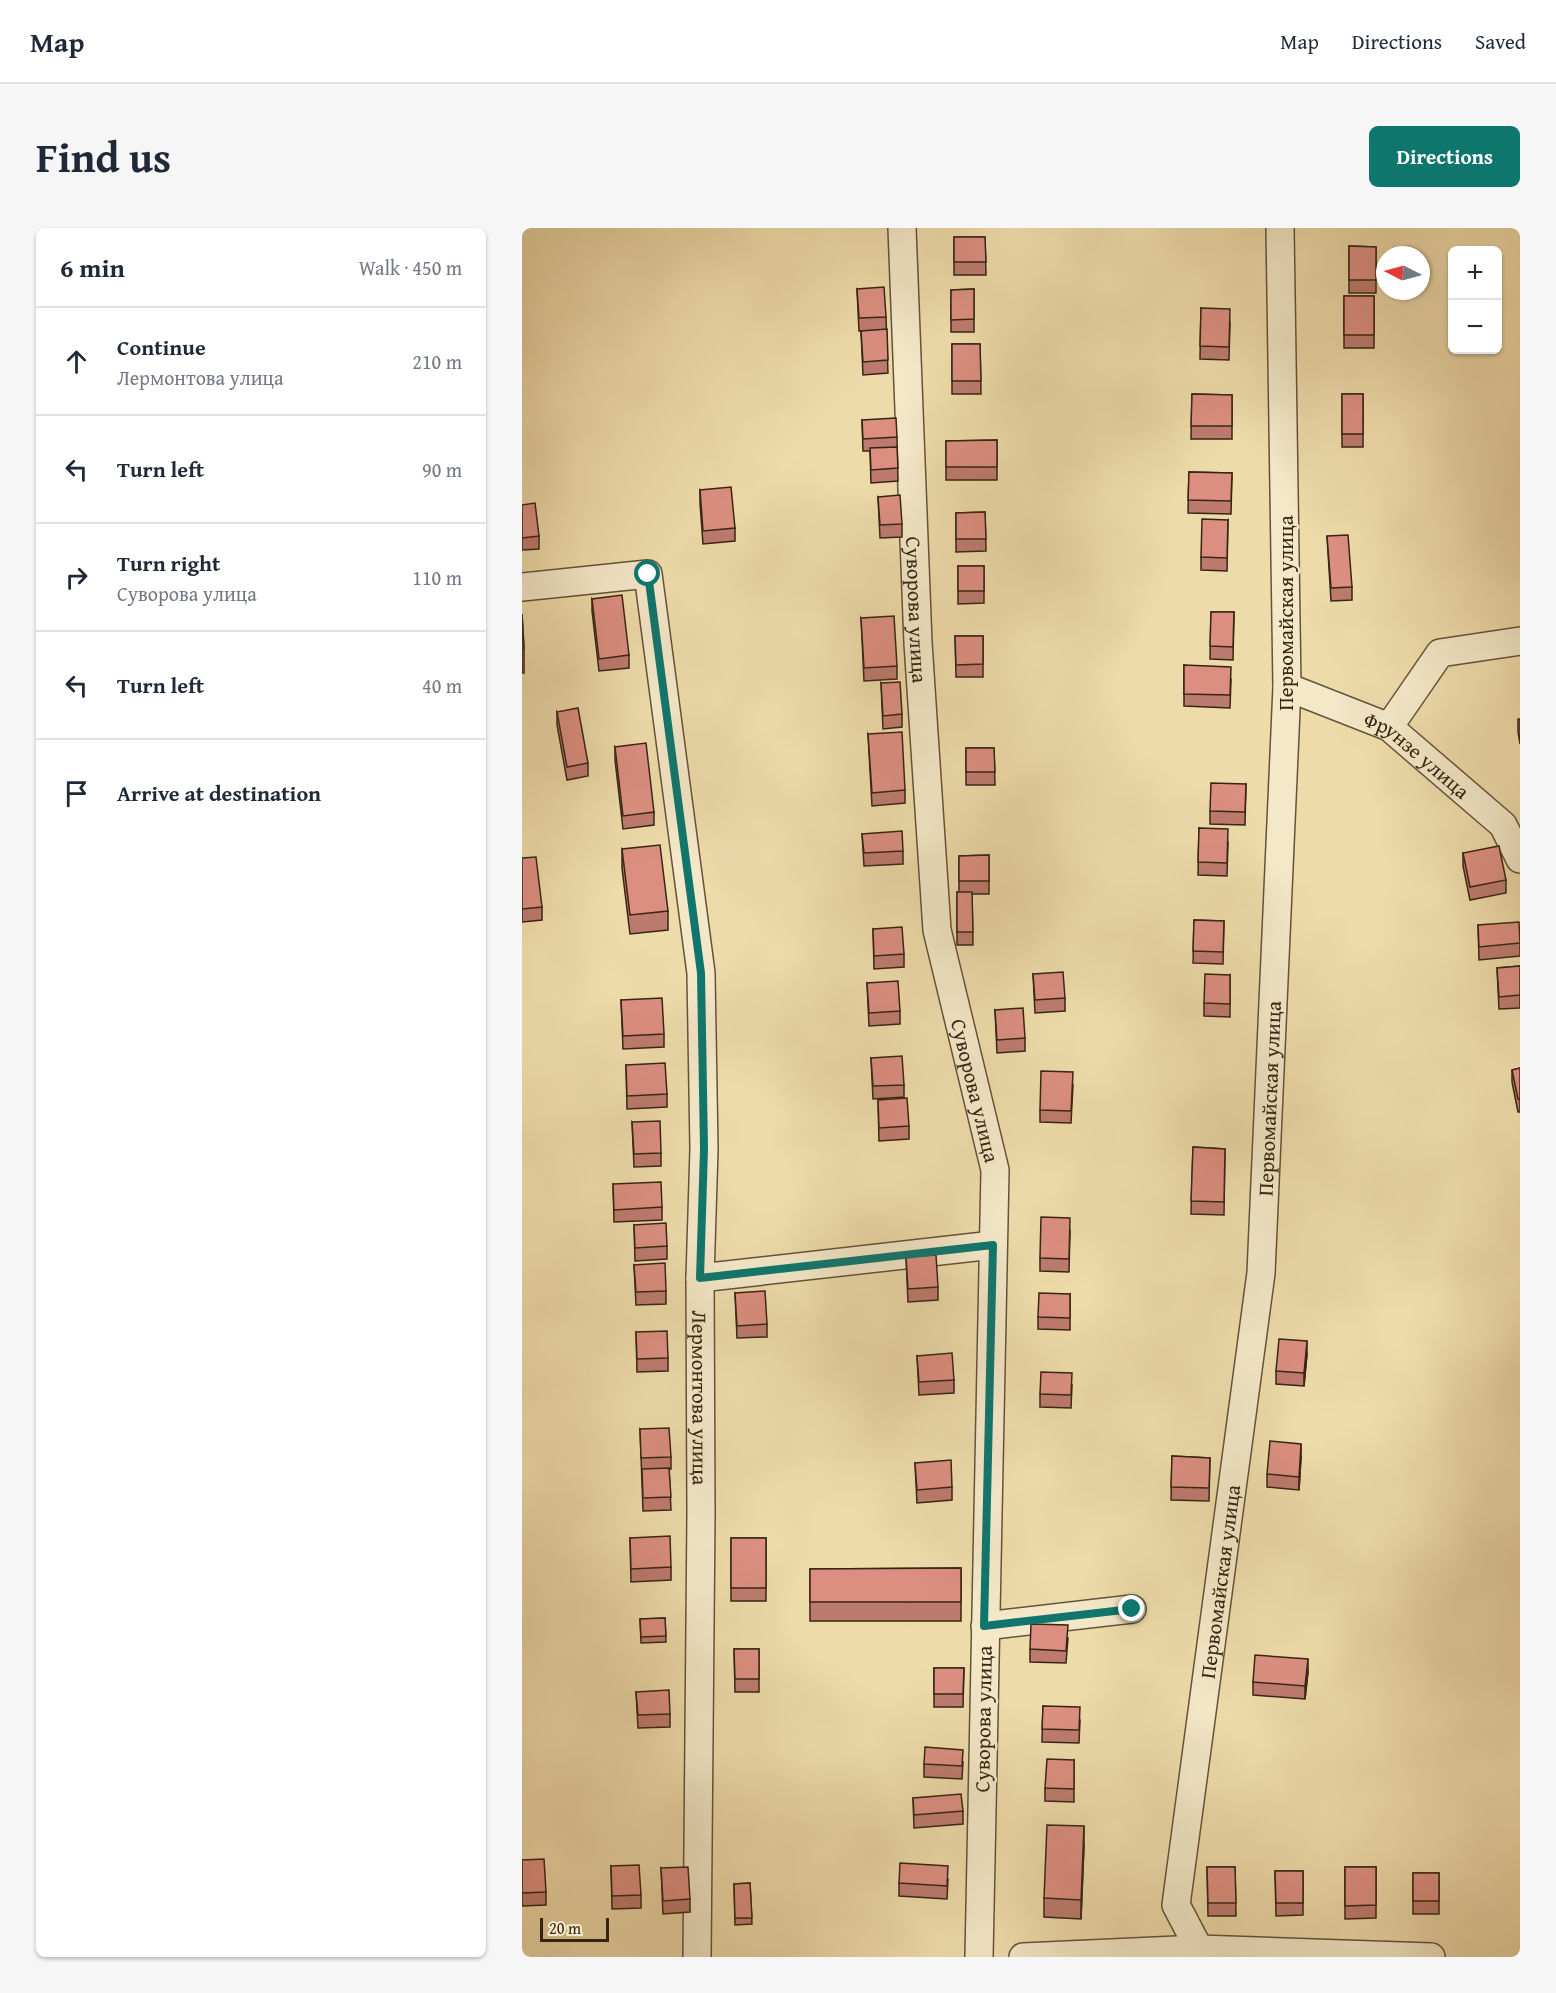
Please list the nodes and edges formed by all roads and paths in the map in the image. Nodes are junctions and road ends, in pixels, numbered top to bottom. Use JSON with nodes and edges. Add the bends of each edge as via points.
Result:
{"nodes":[{"id":1,"x":902,"y":228,"type":"edge"},
{"id":2,"x":1280,"y":228,"type":"edge"},
{"id":3,"x":522,"y":587,"type":"edge"},
{"id":4,"x":1520,"y":641,"type":"edge"},
{"id":5,"x":1287,"y":687,"type":"junction"},
{"id":6,"x":1389,"y":727,"type":"junction"},
{"id":7,"x":1520,"y":859,"type":"edge"},
{"id":8,"x":993,"y":1245,"type":"junction"},
{"id":9,"x":700,"y":1278,"type":"junction"},
{"id":10,"x":1132,"y":1609,"type":"dead end"},
{"id":11,"x":984,"y":1626,"type":"junction"},
{"id":12,"x":1200,"y":1953,"type":"edge"},
{"id":13,"x":697,"y":1957,"type":"edge"},
{"id":14,"x":979,"y":1957,"type":"edge"},
{"id":15,"x":1023,"y":1957,"type":"edge"},
{"id":16,"x":1431,"y":1957,"type":"edge"}],
"edges":[{"from":1,"to":8,"type":"street","name":"Суворова улица","via":[[918,643],[937,930],[995,1170]]},
{"from":2,"to":5,"type":"street","name":"Первомайская улица"},
{"from":3,"to":9,"type":"street","name":"Лермонтова улица","via":[[648,574],[701,973],[704,1149]]},
{"from":4,"to":6,"type":"street","via":[[1440,653]]},
{"from":5,"to":6,"type":"street","name":"Фрунзе улица"},
{"from":5,"to":12,"type":"street","name":"Первомайская улица","via":[[1261,1273],[1176,1905]]},
{"from":6,"to":7,"type":"street","name":"Фрунзе улица","via":[[1503,825]]},
{"from":8,"to":9,"type":"street"},
{"from":8,"to":11,"type":"street","name":"Суворова улица"},
{"from":9,"to":13,"type":"street","name":"Лермонтова улица"},
{"from":10,"to":11,"type":"street"},
{"from":11,"to":14,"type":"street","name":"Суворова улица"},
{"from":12,"to":15,"type":"street"},
{"from":12,"to":16,"type":"street"}]}
